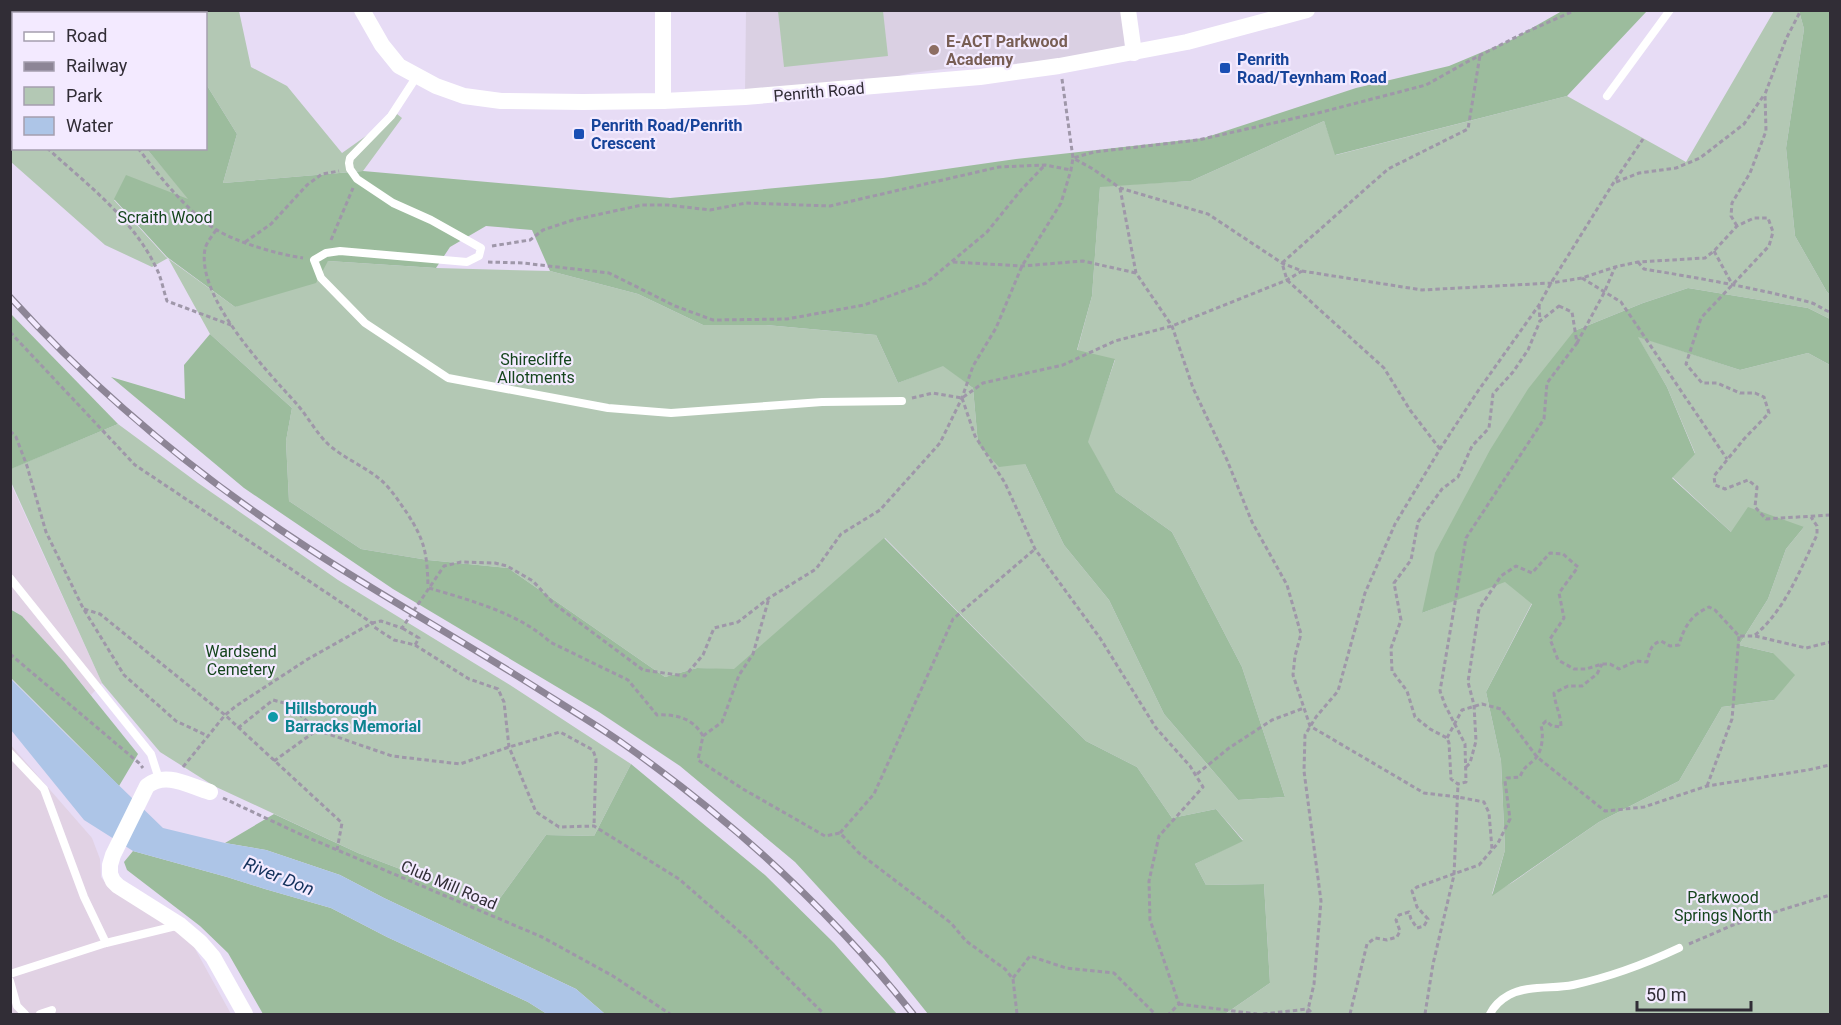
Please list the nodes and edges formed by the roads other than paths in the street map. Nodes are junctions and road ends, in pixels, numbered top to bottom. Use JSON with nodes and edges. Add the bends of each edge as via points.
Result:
{"nodes":[{"id":1,"x":362,"y":10,"type":"edge"},
{"id":2,"x":663,"y":10,"type":"edge"},
{"id":3,"x":1128,"y":10,"type":"edge"},
{"id":4,"x":1670,"y":10,"type":"edge"},
{"id":5,"x":1297,"y":12,"type":"edge"},
{"id":6,"x":1134,"y":53,"type":"junction"},
{"id":7,"x":417,"y":76,"type":"junction"},
{"id":8,"x":1607,"y":96,"type":"dead end"},
{"id":9,"x":663,"y":101,"type":"junction"},
{"id":10,"x":902,"y":401,"type":"road end"},
{"id":11,"x":10,"y":578,"type":"edge"},
{"id":12,"x":10,"y":753,"type":"edge"},
{"id":13,"x":161,"y":780,"type":"junction"},
{"id":14,"x":210,"y":792,"type":"road end"},
{"id":15,"x":180,"y":925,"type":"junction"},
{"id":16,"x":106,"y":943,"type":"junction"},
{"id":17,"x":1679,"y":948,"type":"road end"},
{"id":18,"x":10,"y":974,"type":"edge"},
{"id":19,"x":10,"y":981,"type":"edge"},
{"id":20,"x":52,"y":1010,"type":"dead end"},
{"id":21,"x":25,"y":1014,"type":"edge"},
{"id":22,"x":40,"y":1014,"type":"edge"},
{"id":23,"x":245,"y":1014,"type":"edge"},
{"id":24,"x":1490,"y":1014,"type":"edge"}],
"edges":[{"from":1,"to":7,"type":"street","name":"Penrith Road","via":[[399,66]]},
{"from":2,"to":9,"type":"street"},
{"from":3,"to":6,"type":"street"},
{"from":4,"to":8,"type":"lane"},
{"from":5,"to":6,"type":"street","name":"Penrith Road"},
{"from":6,"to":9,"type":"street","name":"Penrith Road","via":[[980,77]]},
{"from":7,"to":9,"type":"street","name":"Penrith Road","via":[[464,96],[501,101]]},
{"from":7,"to":10,"type":"lane","via":[[391,116],[350,158],[350,169],[357,179],[393,203],[481,248],[479,256],[468,262],[340,251],[314,260],[321,278],[364,323],[448,378],[608,408],[671,413],[822,402]]},
{"from":11,"to":13,"type":"lane","via":[[152,754]]},
{"from":12,"to":16,"type":"lane","via":[[44,789],[84,897]]},
{"from":13,"to":14,"type":"street"},
{"from":13,"to":15,"type":"street","via":[[147,786],[141,797],[113,855],[110,874],[118,886]]},
{"from":15,"to":16,"type":"lane"},
{"from":15,"to":23,"type":"street","via":[[213,957]]},
{"from":16,"to":18,"type":"lane"},
{"from":17,"to":24,"type":"lane","via":[[1617,973],[1572,985],[1511,994],[1494,1006]]},
{"from":19,"to":21,"type":"lane","via":[[17,1006]]},
{"from":20,"to":22,"type":"lane"}]}
